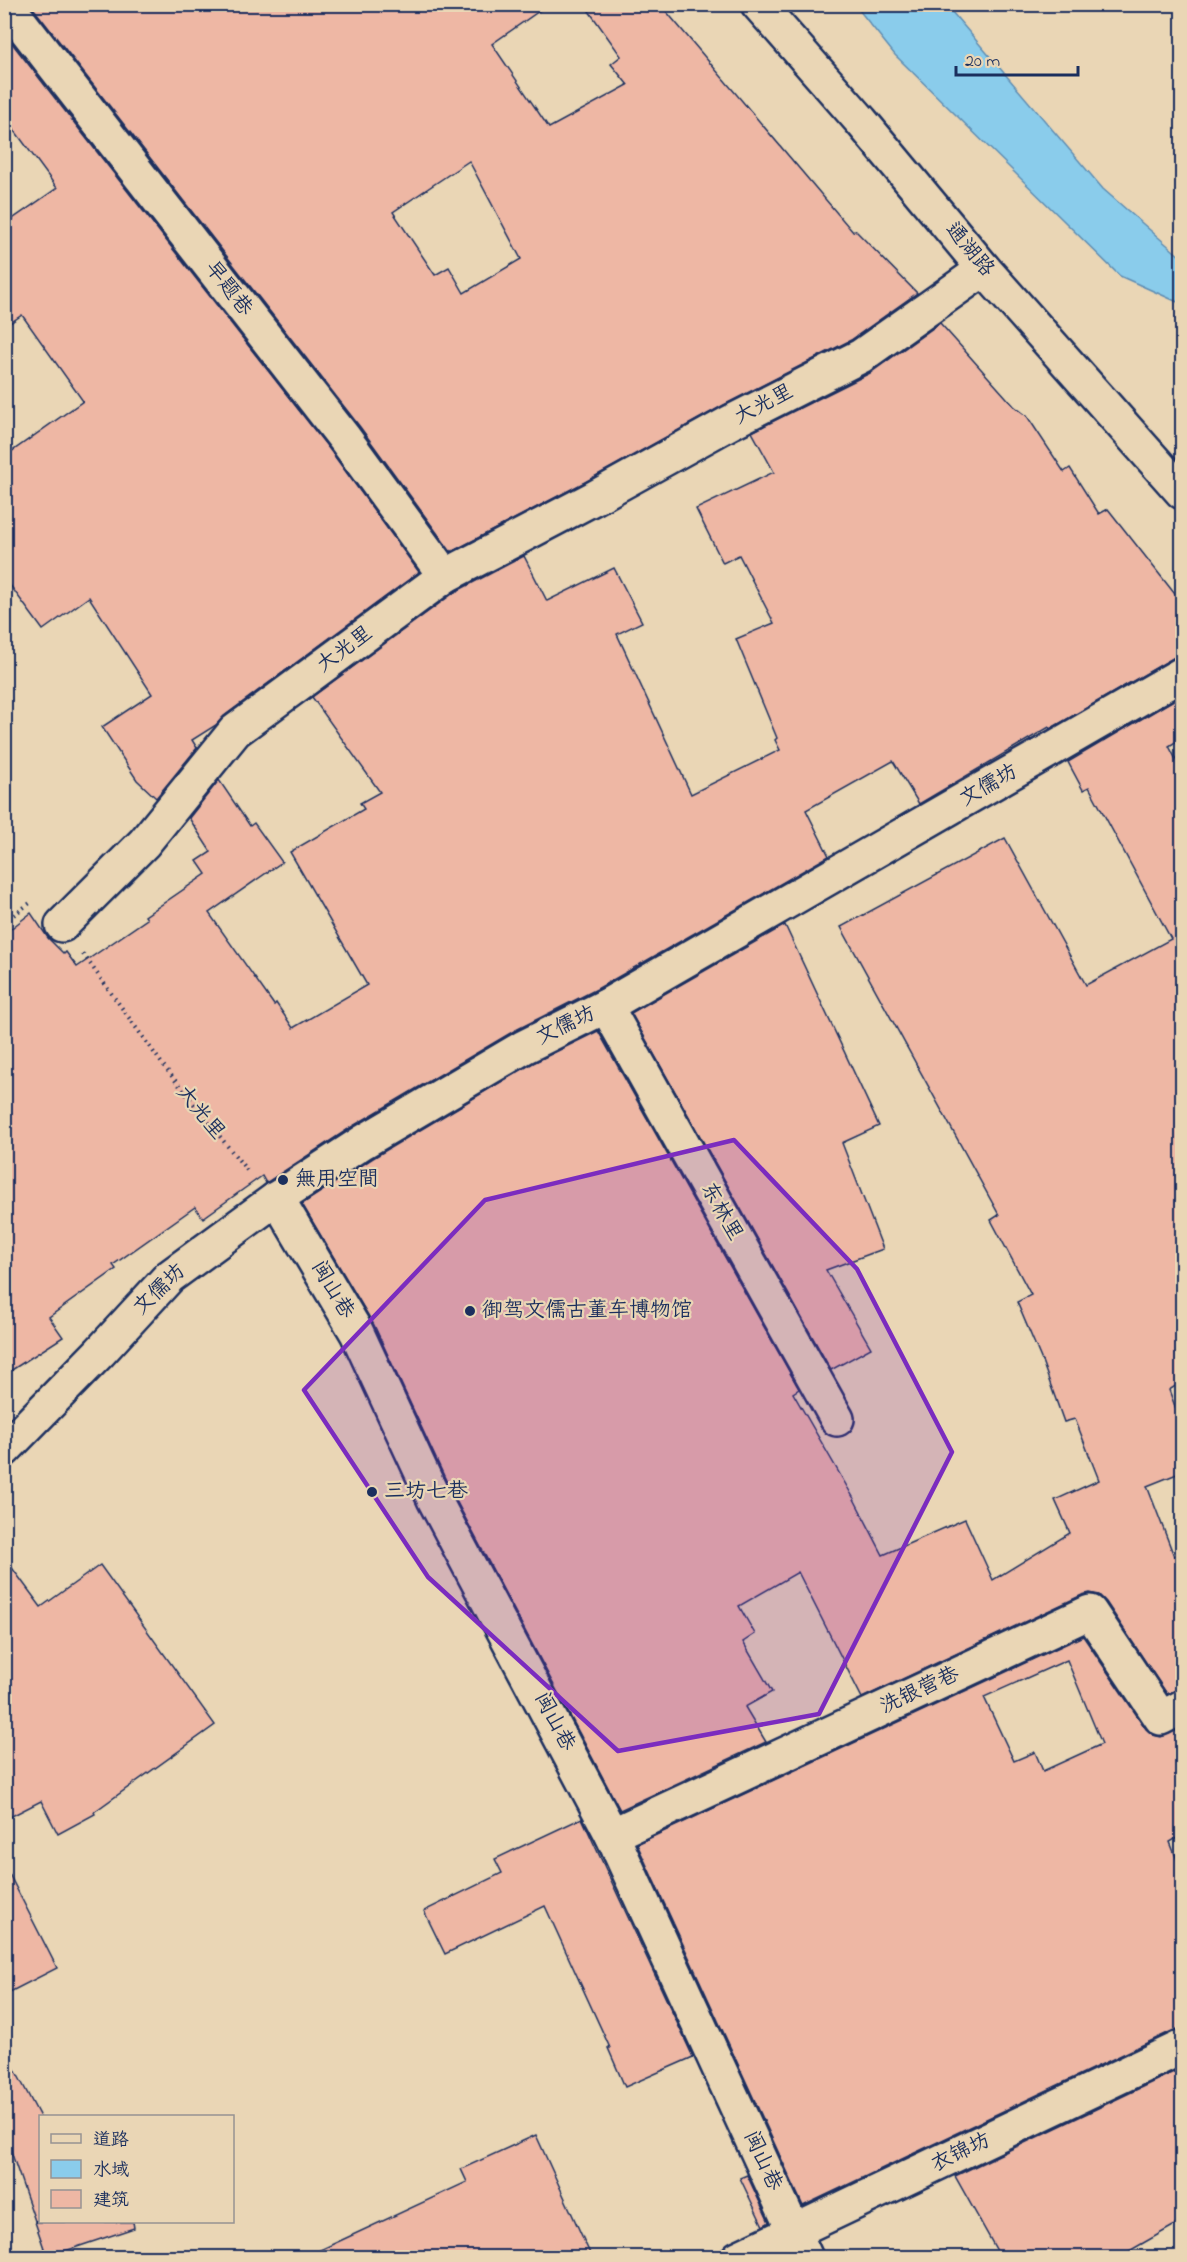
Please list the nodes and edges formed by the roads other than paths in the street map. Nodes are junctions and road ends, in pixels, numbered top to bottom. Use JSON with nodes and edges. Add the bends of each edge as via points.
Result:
{"nodes":[{"id":1,"x":6,"y":4,"type":"edge"},
{"id":2,"x":758,"y":4,"type":"edge"},
{"id":3,"x":984,"y":269,"type":"junction"},
{"id":4,"x":1182,"y":492,"type":"edge"},
{"id":5,"x":445,"y":576,"type":"junction"},
{"id":6,"x":1182,"y":674,"type":"edge"},
{"id":7,"x":62,"y":925,"type":"road end"},
{"id":8,"x":606,"y":1006,"type":"junction"},
{"id":9,"x":277,"y":1198,"type":"junction"},
{"id":10,"x":837,"y":1419,"type":"dead end"},
{"id":11,"x":4,"y":1450,"type":"edge"},
{"id":12,"x":1182,"y":1707,"type":"edge"},
{"id":13,"x":612,"y":1835,"type":"junction"},
{"id":14,"x":1182,"y":2047,"type":"edge"},
{"id":15,"x":800,"y":2244,"type":"edge"},
{"id":16,"x":738,"y":2258,"type":"edge"}],
"edges":[{"from":1,"to":5,"type":"street","name":"早题巷","via":[[345,439]]},
{"from":2,"to":3,"type":"street","name":"通湖路"},
{"from":3,"to":4,"type":"street","name":"通湖路"},
{"from":3,"to":5,"type":"street","name":"大光里","via":[[861,356]]},
{"from":5,"to":7,"type":"street","name":"大光里","via":[[235,731],[144,843]]},
{"from":6,"to":8,"type":"street","name":"文儒坊"},
{"from":8,"to":9,"type":"street","name":"文儒坊","via":[[524,1047]]},
{"from":8,"to":10,"type":"street","name":"东林里"},
{"from":9,"to":11,"type":"street","name":"文儒坊","via":[[169,1277]]},
{"from":9,"to":13,"type":"street","name":"闽山巷","via":[[357,1333],[434,1499]]},
{"from":12,"to":13,"type":"street","name":"洗银营巷","via":[[1161,1718],[1090,1611]]},
{"from":13,"to":15,"type":"street","name":"闽山巷"},
{"from":14,"to":15,"type":"street","name":"衣锦坊"},
{"from":15,"to":16,"type":"street","name":"衣锦坊"}]}
